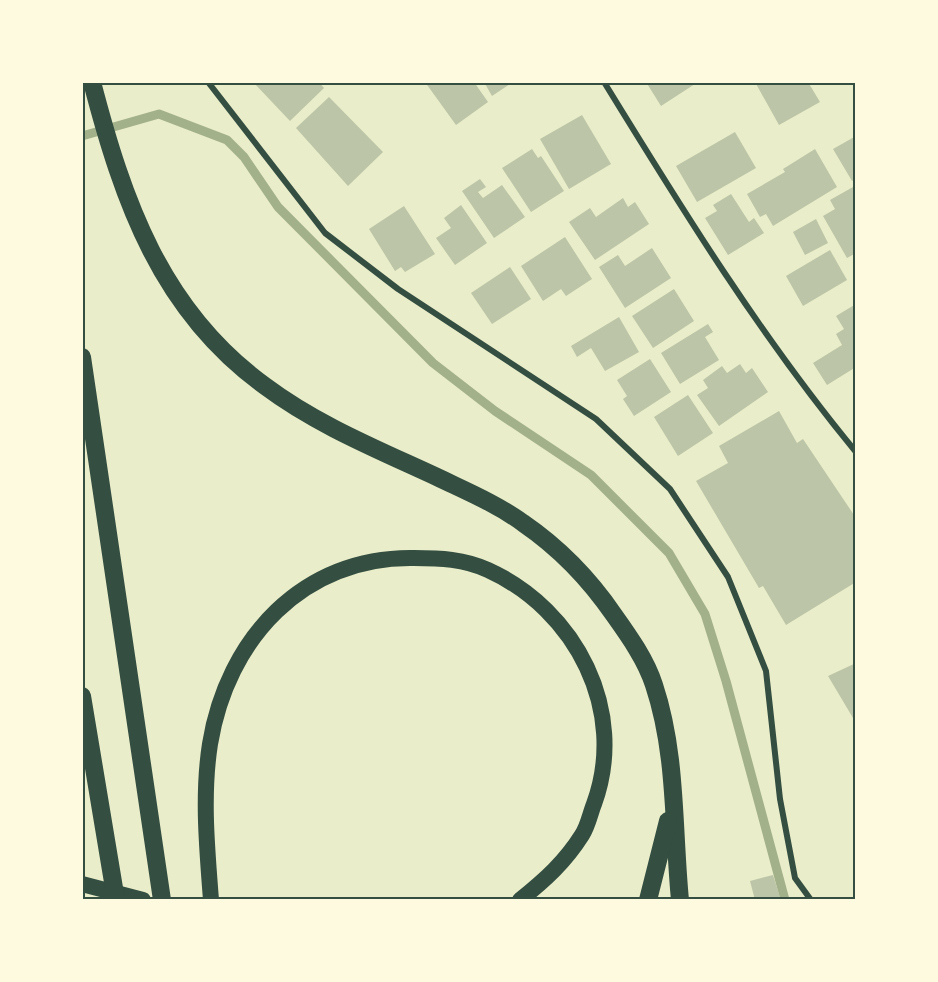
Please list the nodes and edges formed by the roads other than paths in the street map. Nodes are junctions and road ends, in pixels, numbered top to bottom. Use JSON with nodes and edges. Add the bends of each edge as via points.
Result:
{"nodes":[{"id":1,"x":92,"y":82,"type":"edge"},
{"id":2,"x":208,"y":82,"type":"edge"},
{"id":3,"x":604,"y":82,"type":"edge"},
{"id":4,"x":82,"y":357,"type":"edge"},
{"id":5,"x":855,"y":452,"type":"edge"},
{"id":6,"x":82,"y":696,"type":"edge"},
{"id":7,"x":674,"y":786,"type":"junction"},
{"id":8,"x":82,"y":884,"type":"edge"},
{"id":9,"x":116,"y":900,"type":"edge"},
{"id":10,"x":143,"y":900,"type":"edge"},
{"id":11,"x":162,"y":900,"type":"edge"},
{"id":12,"x":211,"y":900,"type":"edge"},
{"id":13,"x":520,"y":900,"type":"edge"},
{"id":14,"x":648,"y":900,"type":"edge"},
{"id":15,"x":681,"y":900,"type":"edge"},
{"id":16,"x":811,"y":900,"type":"edge"}],
"edges":[{"from":1,"to":7,"type":"highway","via":[[112,161],[143,239],[199,323],[230,357],[265,386],[324,423],[523,522],[565,558],[613,613],[654,683]]},
{"from":2,"to":16,"type":"street","via":[[326,233],[398,289],[596,419],[670,489],[728,577],[766,671],[780,800],[795,878]]},
{"from":3,"to":5,"type":"street","via":[[694,228],[816,404]]},
{"from":4,"to":11,"type":"highway"},
{"from":6,"to":9,"type":"highway"},
{"from":7,"to":14,"type":"highway","via":[[666,837]]},
{"from":7,"to":15,"type":"highway"},
{"from":8,"to":10,"type":"highway"},
{"from":12,"to":13,"type":"highway","via":[[205,792],[210,743],[223,692],[241,654],[266,621],[301,590],[349,566],[396,557],[450,558],[488,570],[528,593],[565,628],[594,678],[606,731],[602,783],[583,833],[554,873]]}]}
